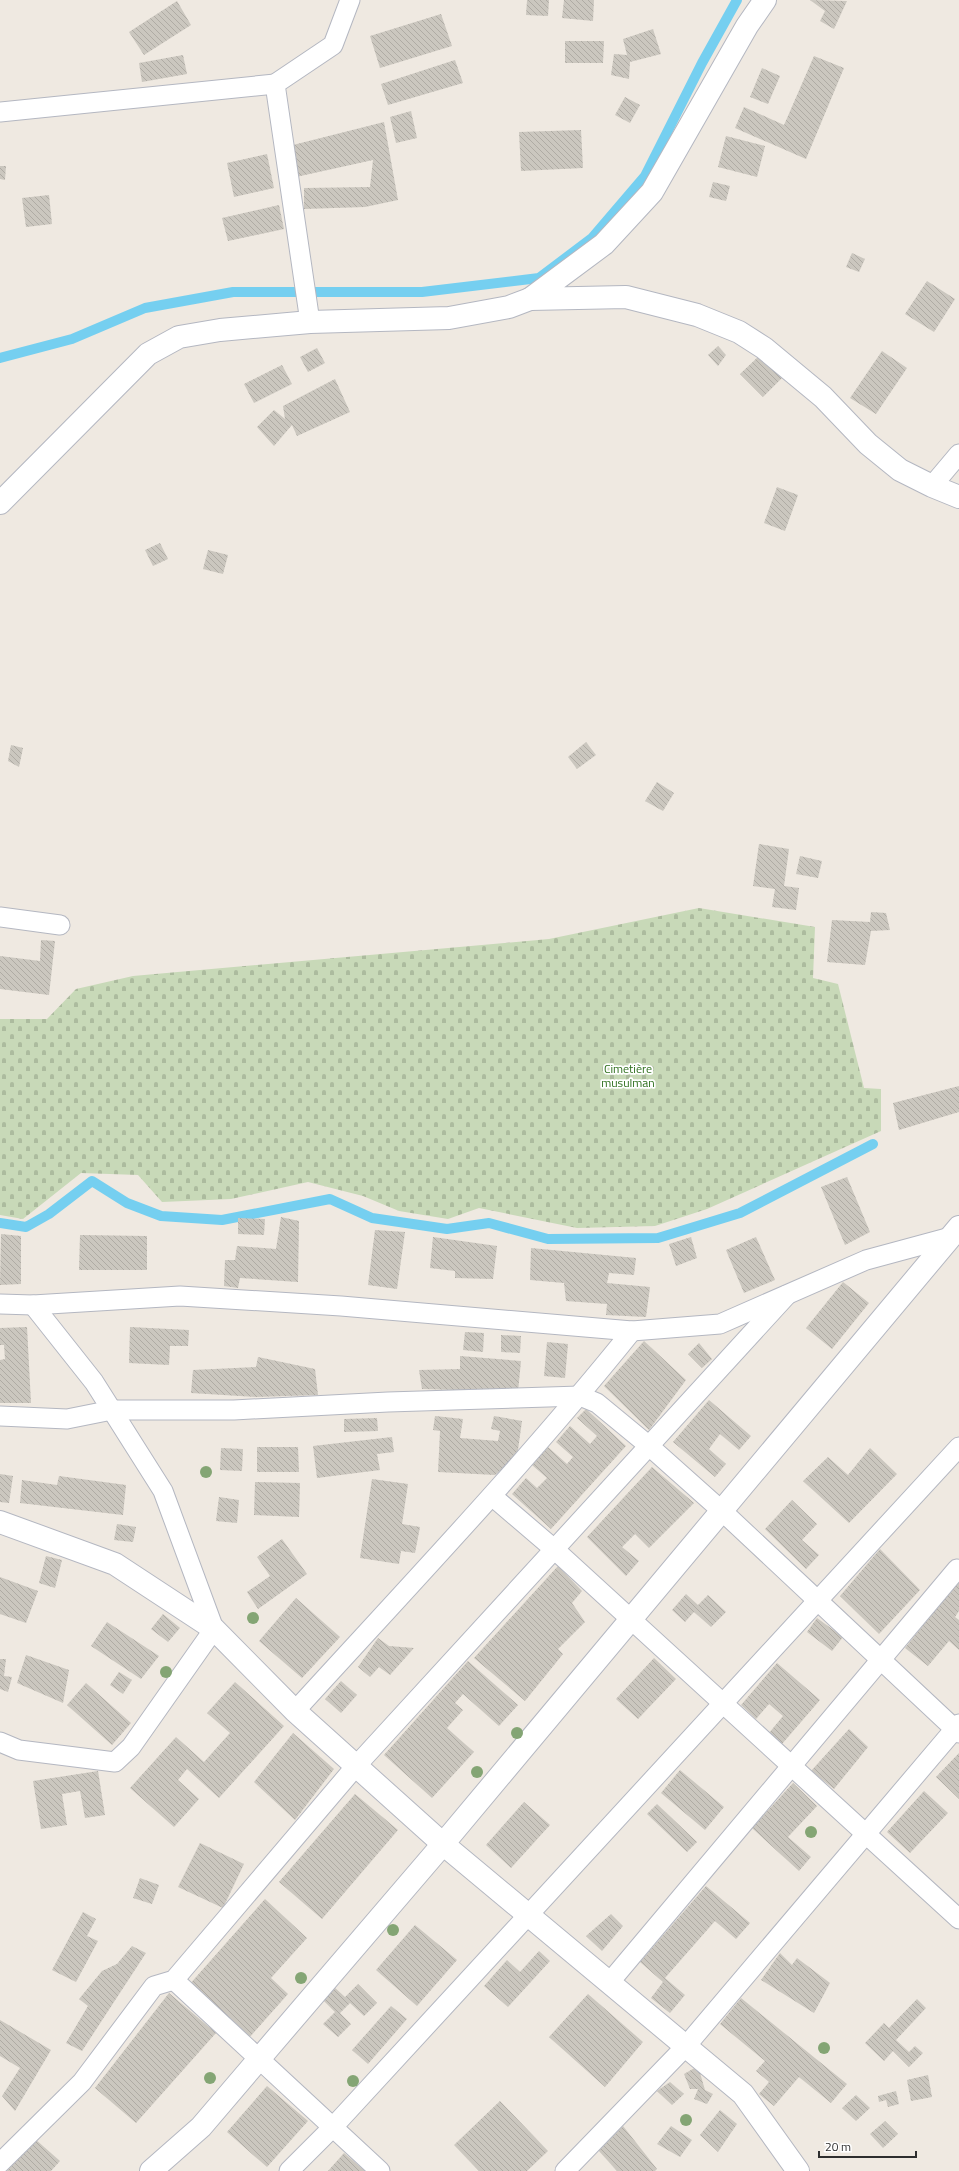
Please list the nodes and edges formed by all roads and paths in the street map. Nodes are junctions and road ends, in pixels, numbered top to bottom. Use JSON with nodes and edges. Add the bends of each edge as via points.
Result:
{"nodes":[{"id":1,"x":350,"y":0,"type":"edge"},
{"id":2,"x":765,"y":0,"type":"edge"},
{"id":3,"x":275,"y":84,"type":"junction"},
{"id":4,"x":0,"y":112,"type":"edge"},
{"id":5,"x":530,"y":299,"type":"junction"},
{"id":6,"x":310,"y":322,"type":"junction"},
{"id":7,"x":959,"y":454,"type":"edge"},
{"id":8,"x":932,"y":486,"type":"junction"},
{"id":9,"x":959,"y":497,"type":"edge"},
{"id":10,"x":0,"y":503,"type":"edge"},
{"id":11,"x":0,"y":917,"type":"edge"},
{"id":12,"x":60,"y":925,"type":"dead end"},
{"id":13,"x":955,"y":1232,"type":"edge"},
{"id":14,"x":787,"y":1295,"type":"junction"},
{"id":15,"x":0,"y":1304,"type":"edge"},
{"id":16,"x":33,"y":1305,"type":"junction"},
{"id":17,"x":632,"y":1331,"type":"junction"},
{"id":18,"x":580,"y":1396,"type":"junction"},
{"id":19,"x":112,"y":1410,"type":"junction"},
{"id":20,"x":0,"y":1416,"type":"edge"},
{"id":21,"x":648,"y":1445,"type":"junction"},
{"id":22,"x":959,"y":1447,"type":"edge"},
{"id":23,"x":492,"y":1496,"type":"junction"},
{"id":24,"x":722,"y":1511,"type":"junction"},
{"id":25,"x":0,"y":1522,"type":"edge"},
{"id":26,"x":554,"y":1549,"type":"junction"},
{"id":27,"x":957,"y":1569,"type":"dead end"},
{"id":28,"x":817,"y":1601,"type":"junction"},
{"id":29,"x":630,"y":1620,"type":"junction"},
{"id":30,"x":214,"y":1629,"type":"junction"},
{"id":31,"x":880,"y":1660,"type":"junction"},
{"id":32,"x":723,"y":1704,"type":"junction"},
{"id":33,"x":295,"y":1711,"type":"junction"},
{"id":34,"x":958,"y":1729,"type":"edge"},
{"id":35,"x":0,"y":1742,"type":"edge"},
{"id":36,"x":356,"y":1766,"type":"junction"},
{"id":37,"x":792,"y":1766,"type":"junction"},
{"id":38,"x":866,"y":1834,"type":"junction"},
{"id":39,"x":443,"y":1844,"type":"junction"},
{"id":40,"x":957,"y":1914,"type":"edge"},
{"id":41,"x":529,"y":1915,"type":"junction"},
{"id":42,"x":174,"y":1980,"type":"junction"},
{"id":43,"x":609,"y":1983,"type":"junction"},
{"id":44,"x":686,"y":2046,"type":"junction"},
{"id":45,"x":259,"y":2060,"type":"junction"},
{"id":46,"x":333,"y":2128,"type":"junction"},
{"id":47,"x":0,"y":2162,"type":"edge"},
{"id":48,"x":151,"y":2171,"type":"edge"},
{"id":49,"x":289,"y":2171,"type":"edge"},
{"id":50,"x":380,"y":2171,"type":"edge"},
{"id":51,"x":565,"y":2171,"type":"edge"},
{"id":52,"x":798,"y":2171,"type":"edge"}],
"edges":[{"from":1,"to":3,"type":"lane","via":[[333,45]]},
{"from":2,"to":5,"type":"street","via":[[747,26],[652,192],[604,244]]},
{"from":3,"to":4,"type":"lane"},
{"from":3,"to":6,"type":"lane"},
{"from":5,"to":6,"type":"street","via":[[509,307],[449,318]]},
{"from":5,"to":8,"type":"street","via":[[626,297],[697,315],[739,332],[764,348],[823,397],[879,453],[900,470]]},
{"from":6,"to":10,"type":"street","via":[[255,326],[179,337],[148,354]]},
{"from":7,"to":8,"type":"lane"},
{"from":8,"to":9,"type":"street"},
{"from":11,"to":12,"type":"lane"},
{"from":13,"to":14,"type":"lane","via":[[866,1260]]},
{"from":13,"to":24,"type":"street"},
{"from":14,"to":17,"type":"lane","via":[[720,1324]]},
{"from":14,"to":21,"type":"lane"},
{"from":15,"to":16,"type":"lane"},
{"from":16,"to":17,"type":"lane","via":[[180,1296],[341,1306]]},
{"from":16,"to":19,"type":"lane","via":[[94,1382]]},
{"from":17,"to":18,"type":"lane"},
{"from":18,"to":19,"type":"lane","via":[[234,1410]]},
{"from":18,"to":21,"type":"lane","via":[[597,1402]]},
{"from":18,"to":23,"type":"lane"},
{"from":19,"to":20,"type":"lane","via":[[67,1419]]},
{"from":19,"to":30,"type":"lane","via":[[163,1491]]},
{"from":21,"to":24,"type":"lane"},
{"from":21,"to":26,"type":"lane"},
{"from":22,"to":28,"type":"lane"},
{"from":23,"to":26,"type":"lane"},
{"from":23,"to":33,"type":"lane"},
{"from":24,"to":28,"type":"lane"},
{"from":24,"to":29,"type":"street"},
{"from":25,"to":30,"type":"street","via":[[114,1564]]},
{"from":26,"to":29,"type":"lane"},
{"from":26,"to":36,"type":"lane"},
{"from":27,"to":31,"type":"lane"},
{"from":28,"to":31,"type":"lane"},
{"from":28,"to":32,"type":"lane"},
{"from":29,"to":32,"type":"lane"},
{"from":29,"to":39,"type":"street"},
{"from":30,"to":33,"type":"street"},
{"from":30,"to":35,"type":"lane","via":[[131,1747],[115,1762],[18,1750]]},
{"from":31,"to":34,"type":"lane"},
{"from":31,"to":37,"type":"lane"},
{"from":32,"to":37,"type":"lane"},
{"from":32,"to":41,"type":"lane"},
{"from":33,"to":36,"type":"street"},
{"from":34,"to":38,"type":"lane"},
{"from":36,"to":39,"type":"street"},
{"from":36,"to":42,"type":"lane"},
{"from":37,"to":38,"type":"lane"},
{"from":37,"to":43,"type":"lane"},
{"from":38,"to":40,"type":"lane"},
{"from":38,"to":44,"type":"lane"},
{"from":39,"to":41,"type":"street"},
{"from":39,"to":45,"type":"street"},
{"from":41,"to":43,"type":"street"},
{"from":41,"to":46,"type":"lane"},
{"from":42,"to":45,"type":"lane"},
{"from":42,"to":47,"type":"lane","via":[[154,1986],[82,2082]]},
{"from":43,"to":44,"type":"street"},
{"from":44,"to":51,"type":"lane"},
{"from":44,"to":52,"type":"street","via":[[743,2094]]},
{"from":45,"to":46,"type":"lane"},
{"from":45,"to":48,"type":"street","via":[[201,2127]]},
{"from":46,"to":49,"type":"lane"},
{"from":46,"to":50,"type":"lane"}]}
